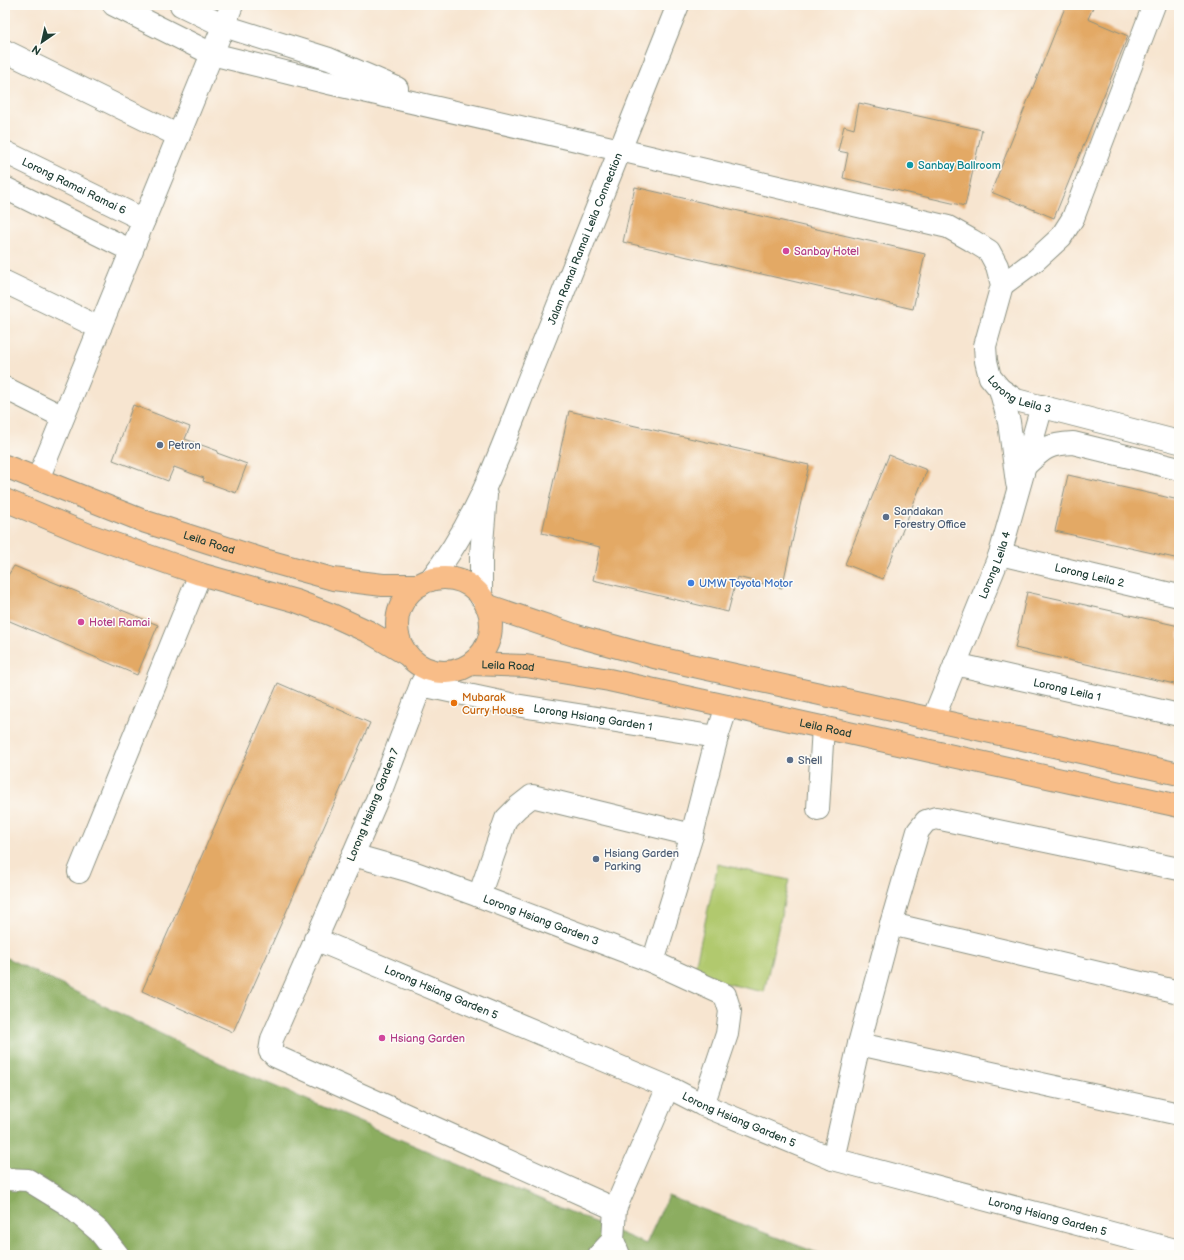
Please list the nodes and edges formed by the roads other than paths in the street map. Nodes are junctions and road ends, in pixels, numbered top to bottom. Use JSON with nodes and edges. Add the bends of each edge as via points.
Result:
{"nodes":[{"id":1,"x":114,"y":5,"type":"edge"},
{"id":2,"x":181,"y":5,"type":"edge"},
{"id":3,"x":232,"y":5,"type":"edge"},
{"id":4,"x":678,"y":5,"type":"edge"},
{"id":5,"x":1154,"y":5,"type":"edge"},
{"id":6,"x":224,"y":26,"type":"junction"},
{"id":7,"x":5,"y":51,"type":"edge"},
{"id":8,"x":212,"y":54,"type":"junction"},
{"id":9,"x":449,"y":110,"type":"junction"},
{"id":10,"x":179,"y":136,"type":"junction"},
{"id":11,"x":620,"y":150,"type":"junction"},
{"id":12,"x":5,"y":152,"type":"edge"},
{"id":13,"x":5,"y":188,"type":"edge"},
{"id":14,"x":144,"y":220,"type":"junction"},
{"id":15,"x":948,"y":227,"type":"joint"},
{"id":16,"x":132,"y":250,"type":"junction"},
{"id":17,"x":5,"y":282,"type":"edge"},
{"id":18,"x":1002,"y":286,"type":"junction"},
{"id":19,"x":100,"y":328,"type":"junction"},
{"id":20,"x":5,"y":388,"type":"edge"},
{"id":21,"x":1000,"y":389,"type":"junction"},
{"id":22,"x":1042,"y":406,"type":"junction"},
{"id":23,"x":63,"y":417,"type":"junction"},
{"id":24,"x":1179,"y":442,"type":"edge"},
{"id":25,"x":1026,"y":465,"type":"junction"},
{"id":26,"x":5,"y":466,"type":"edge"},
{"id":27,"x":1179,"y":469,"type":"edge"},
{"id":28,"x":38,"y":479,"type":"junction"},
{"id":29,"x":487,"y":484,"type":"junction"},
{"id":30,"x":1018,"y":494,"type":"junction"},
{"id":31,"x":5,"y":500,"type":"edge"},
{"id":32,"x":1000,"y":554,"type":"junction"},
{"id":33,"x":200,"y":574,"type":"junction"},
{"id":34,"x":425,"y":582,"type":"junction"},
{"id":35,"x":1179,"y":596,"type":"edge"},
{"id":36,"x":484,"y":601,"type":"junction"},
{"id":37,"x":406,"y":654,"type":"junction"},
{"id":38,"x":471,"y":664,"type":"junction"},
{"id":39,"x":955,"y":664,"type":"junction"},
{"id":40,"x":425,"y":678,"type":"junction"},
{"id":41,"x":727,"y":706,"type":"junction"},
{"id":42,"x":1179,"y":715,"type":"edge"},
{"id":43,"x":934,"y":719,"type":"junction"},
{"id":44,"x":823,"y":727,"type":"junction"},
{"id":45,"x":717,"y":737,"type":"junction"},
{"id":46,"x":1179,"y":774,"type":"edge"},
{"id":47,"x":1179,"y":806,"type":"edge"},
{"id":48,"x":818,"y":809,"type":"dead end"},
{"id":49,"x":692,"y":835,"type":"junction"},
{"id":50,"x":353,"y":855,"type":"junction"},
{"id":51,"x":1179,"y":869,"type":"edge"},
{"id":52,"x":79,"y":872,"type":"dead end"},
{"id":53,"x":479,"y":896,"type":"junction"},
{"id":54,"x":891,"y":924,"type":"junction"},
{"id":55,"x":315,"y":939,"type":"junction"},
{"id":56,"x":653,"y":962,"type":"junction"},
{"id":57,"x":1179,"y":992,"type":"edge"},
{"id":58,"x":859,"y":1044,"type":"junction"},
{"id":59,"x":668,"y":1088,"type":"junction"},
{"id":60,"x":704,"y":1105,"type":"junction"},
{"id":61,"x":1179,"y":1114,"type":"edge"},
{"id":62,"x":833,"y":1159,"type":"junction"},
{"id":63,"x":5,"y":1179,"type":"edge"},
{"id":64,"x":615,"y":1209,"type":"junction"},
{"id":65,"x":610,"y":1250,"type":"edge"},
{"id":66,"x":1179,"y":1251,"type":"edge"},
{"id":67,"x":118,"y":1255,"type":"edge"}],
"edges":[{"from":1,"to":8,"type":"street"},
{"from":2,"to":6,"type":"street"},
{"from":3,"to":6,"type":"street"},
{"from":4,"to":11,"type":"street"},
{"from":5,"to":18,"type":"street","via":[[1073,218],[1061,236],[1036,260]]},
{"from":6,"to":8,"type":"street"},
{"from":6,"to":9,"type":"street","via":[[329,59]]},
{"from":7,"to":10,"type":"street"},
{"from":8,"to":9,"type":"street"},
{"from":8,"to":10,"type":"street"},
{"from":9,"to":11,"type":"street"},
{"from":10,"to":14,"type":"street"},
{"from":11,"to":15,"type":"street","name":"Jalan Ramai Ramai Leila Connection"},
{"from":11,"to":29,"type":"street","name":"Jalan Ramai Ramai Leila Connection"},
{"from":12,"to":14,"type":"street","name":"Lorong Ramai Ramai 6"},
{"from":13,"to":16,"type":"street"},
{"from":14,"to":16,"type":"street"},
{"from":15,"to":18,"type":"street","name":"Lorong Leila 3","via":[[989,251],[997,266]]},
{"from":16,"to":19,"type":"street"},
{"from":17,"to":19,"type":"street"},
{"from":18,"to":21,"type":"street","name":"Lorong Leila 3","via":[[985,346],[990,377]]},
{"from":19,"to":23,"type":"street"},
{"from":20,"to":23,"type":"street"},
{"from":21,"to":22,"type":"street","name":"Lorong Leila 3","via":[[1016,400]]},
{"from":21,"to":30,"type":"street","via":[[1009,422]]},
{"from":22,"to":24,"type":"street","name":"Lorong Leila 3"},
{"from":22,"to":25,"type":"street","name":"Lorong Leila 4"},
{"from":23,"to":28,"type":"street"},
{"from":25,"to":27,"type":"street","via":[[1043,448],[1073,443]]},
{"from":25,"to":30,"type":"street","name":"Lorong Leila 4"},
{"from":26,"to":28,"type":"main road","name":"Leila Road"},
{"from":28,"to":34,"type":"main road","name":"Leila Road","via":[[146,522],[332,579],[383,585]]},
{"from":29,"to":34,"type":"street","name":"Jalan Ramai Ramai Leila Connection","via":[[446,560]]},
{"from":29,"to":36,"type":"street","name":"Jalan Ramai Ramai Leila Connection","via":[[481,555]]},
{"from":30,"to":32,"type":"street","name":"Lorong Leila 4"},
{"from":31,"to":33,"type":"main road","via":[[89,535]]},
{"from":32,"to":35,"type":"street","name":"Lorong Leila 2"},
{"from":32,"to":39,"type":"street","name":"Lorong Leila 4"},
{"from":33,"to":37,"type":"main road","via":[[296,601],[369,632]]},
{"from":33,"to":52,"type":"street"},
{"from":34,"to":36,"type":"main road","via":[[444,578],[458,581],[471,587]]},
{"from":34,"to":37,"type":"main road","via":[[408,595],[400,608],[397,624],[399,640]]},
{"from":36,"to":38,"type":"main road","via":[[491,631],[488,644]]},
{"from":36,"to":43,"type":"main road","via":[[577,636],[654,657]]},
{"from":37,"to":40,"type":"main road","via":[[417,664]]},
{"from":38,"to":40,"type":"main road"},
{"from":38,"to":41,"type":"main road","name":"Leila Road","via":[[526,666],[608,680]]},
{"from":39,"to":42,"type":"street","name":"Lorong Leila 1"},
{"from":39,"to":43,"type":"street","name":"Lorong Leila 4"},
{"from":40,"to":45,"type":"street","name":"Lorong Hsiang Garden 1","via":[[515,705]]},
{"from":40,"to":50,"type":"street","name":"Lorong Hsiang Garden 7"},
{"from":41,"to":44,"type":"main road","name":"Leila Road"},
{"from":41,"to":45,"type":"street"},
{"from":43,"to":46,"type":"main road"},
{"from":44,"to":47,"type":"main road","name":"Leila Road"},
{"from":44,"to":48,"type":"street"},
{"from":45,"to":49,"type":"street"},
{"from":49,"to":53,"type":"street","via":[[532,796],[506,819]]},
{"from":49,"to":56,"type":"street"},
{"from":50,"to":53,"type":"street","name":"Lorong Hsiang Garden 3","via":[[410,871]]},
{"from":50,"to":55,"type":"street","name":"Lorong Hsiang Garden 7"},
{"from":51,"to":54,"type":"street","via":[[936,818],[926,821],[918,831]]},
{"from":53,"to":56,"type":"street","name":"Lorong Hsiang Garden 3"},
{"from":54,"to":57,"type":"street"},
{"from":54,"to":58,"type":"street"},
{"from":55,"to":59,"type":"street","name":"Lorong Hsiang Garden 5"},
{"from":55,"to":64,"type":"street","name":"Lorong Hsiang Garden 7","via":[[272,1039],[270,1051],[275,1056]]},
{"from":56,"to":60,"type":"street","name":"Lorong Hsiang Garden 3","via":[[725,995],[730,1011],[727,1034]]},
{"from":58,"to":61,"type":"street"},
{"from":58,"to":62,"type":"street"},
{"from":59,"to":60,"type":"street","name":"Lorong Hsiang Garden 5"},
{"from":59,"to":64,"type":"street"},
{"from":60,"to":62,"type":"street","name":"Lorong Hsiang Garden 5"},
{"from":62,"to":66,"type":"street","name":"Lorong Hsiang Garden 5"},
{"from":63,"to":67,"type":"street","via":[[28,1180],[67,1204],[99,1231]]},
{"from":64,"to":65,"type":"street"}]}
